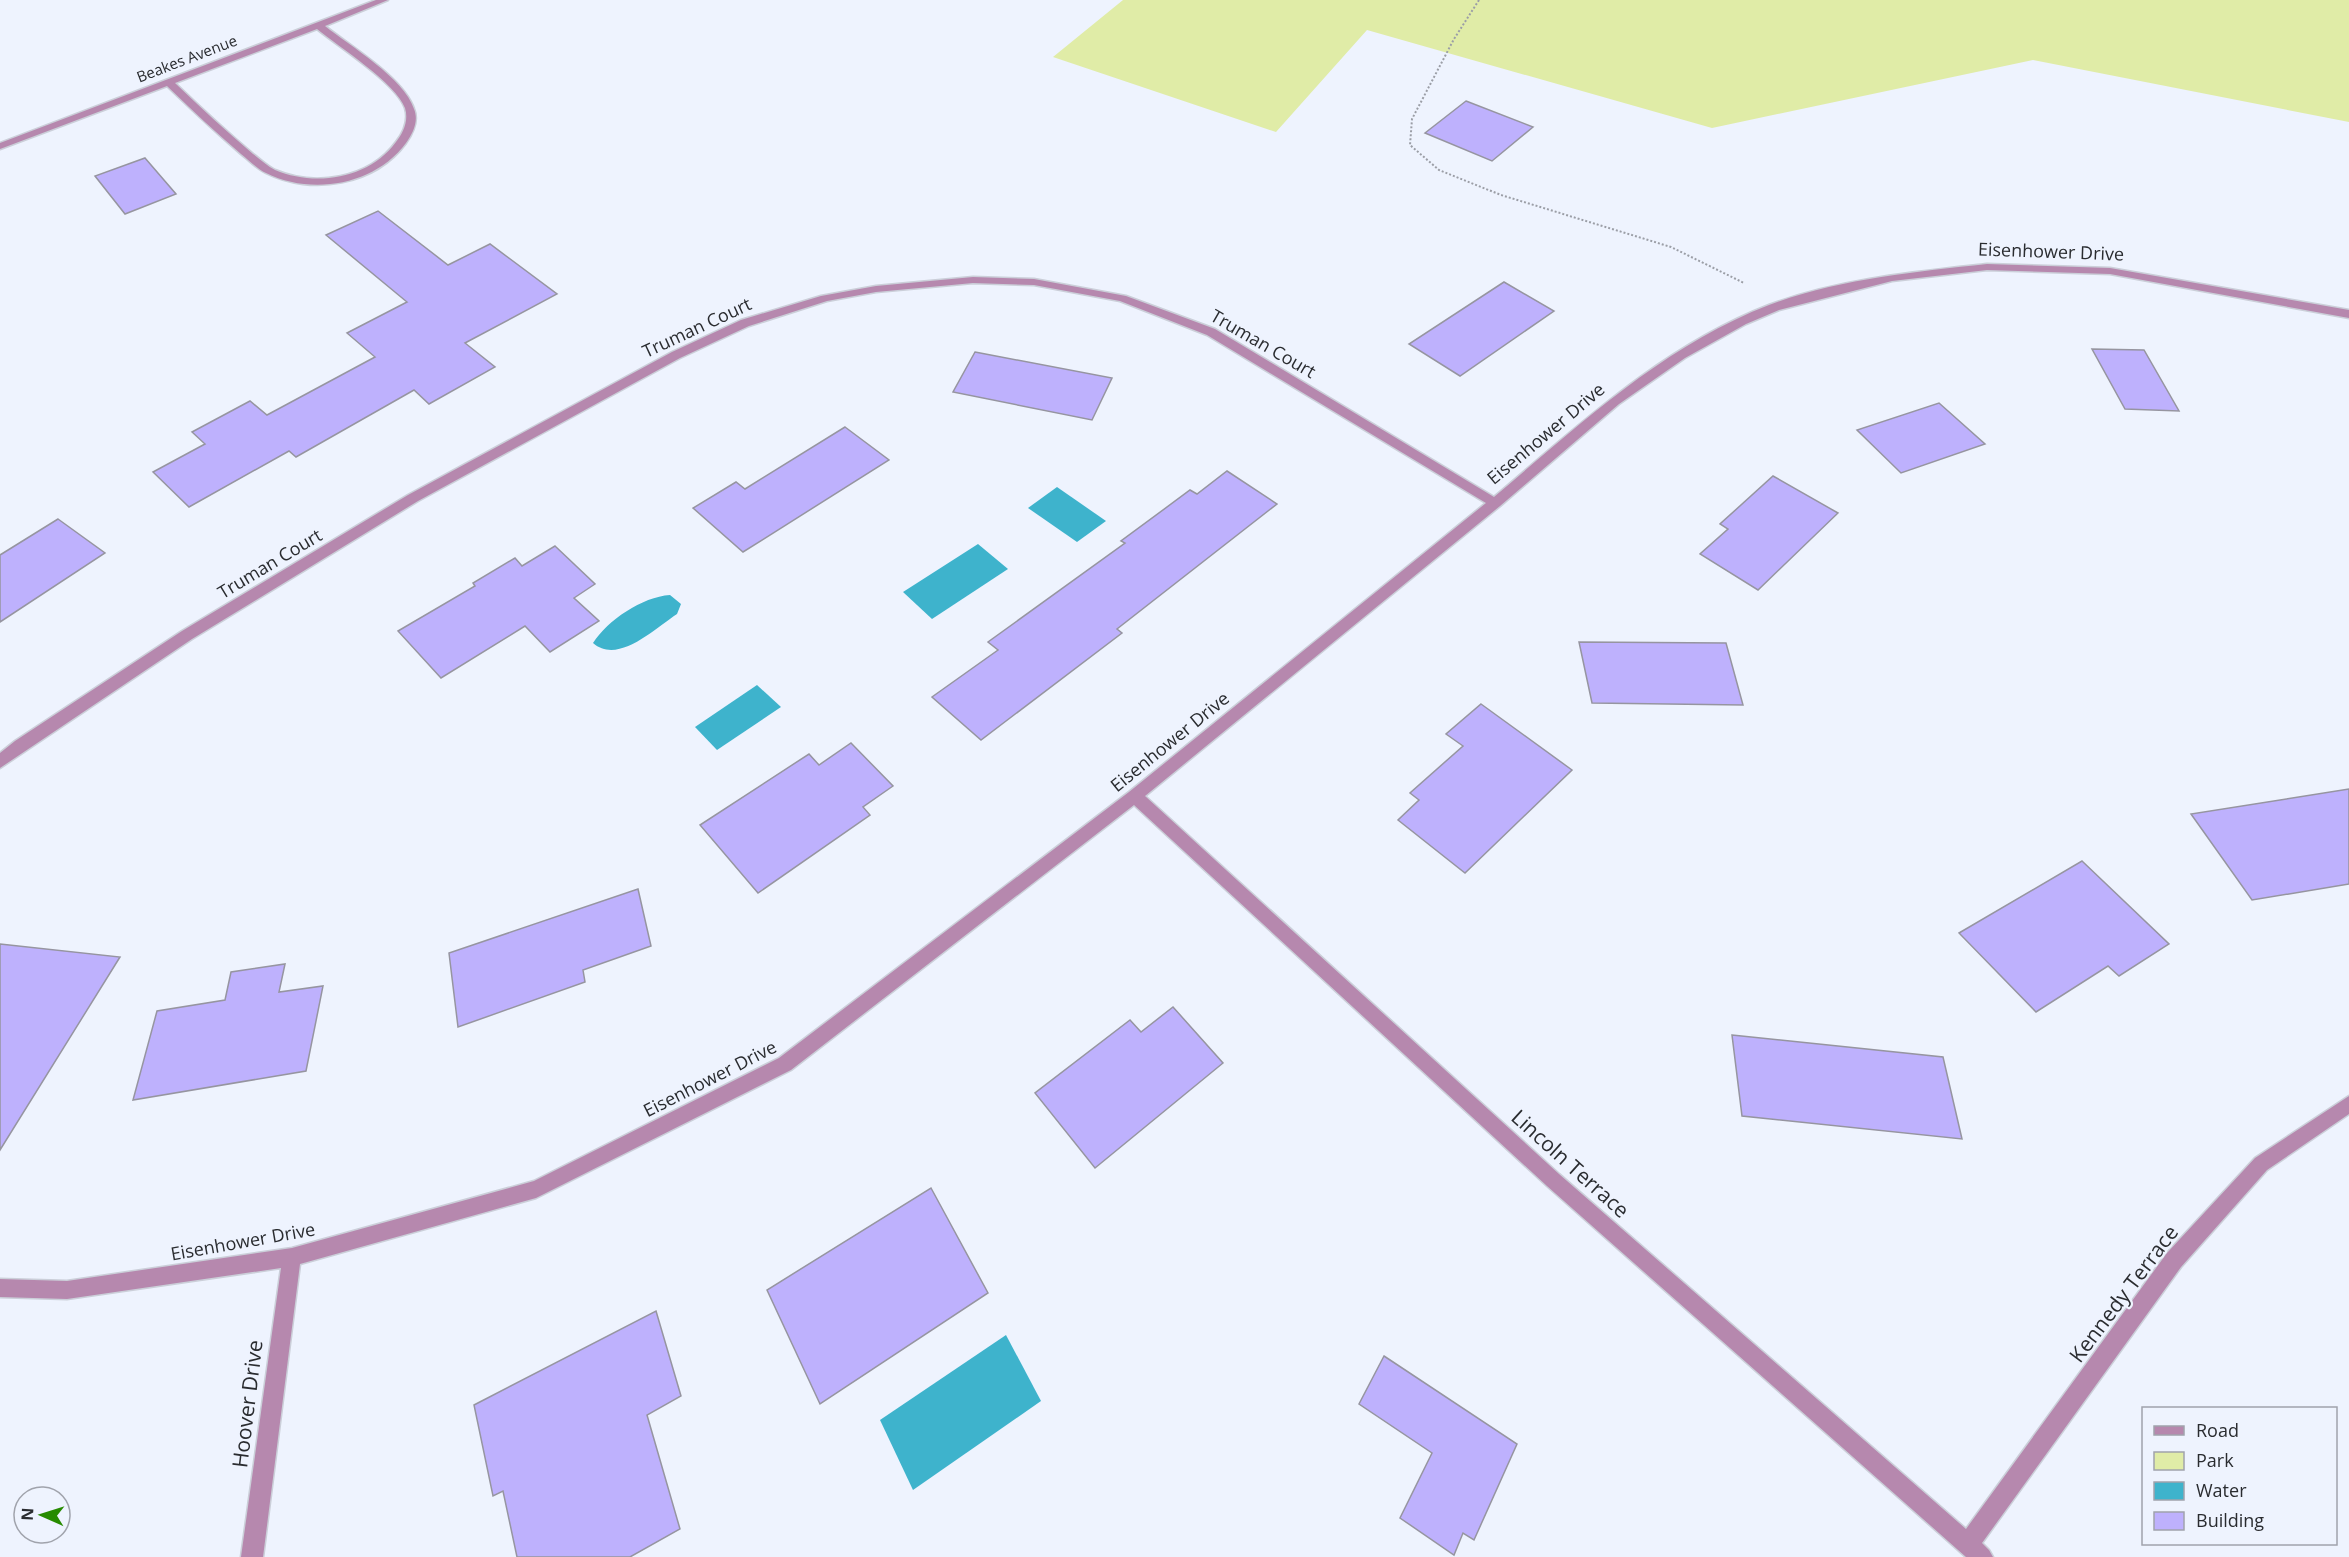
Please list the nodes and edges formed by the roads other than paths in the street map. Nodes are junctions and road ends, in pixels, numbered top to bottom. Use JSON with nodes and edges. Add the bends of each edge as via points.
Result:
{"nodes":[{"id":1,"x":384,"y":0,"type":"edge"},
{"id":2,"x":318,"y":25,"type":"junction"},
{"id":3,"x":168,"y":82,"type":"junction"},
{"id":4,"x":0,"y":146,"type":"edge"},
{"id":5,"x":2349,"y":314,"type":"edge"},
{"id":6,"x":1496,"y":502,"type":"junction"},
{"id":7,"x":0,"y":762,"type":"edge"},
{"id":8,"x":1134,"y":796,"type":"junction"},
{"id":9,"x":2349,"y":1104,"type":"edge"},
{"id":10,"x":292,"y":1257,"type":"junction"},
{"id":11,"x":0,"y":1288,"type":"edge"},
{"id":12,"x":1968,"y":1544,"type":"junction"},
{"id":13,"x":252,"y":1557,"type":"edge"},
{"id":14,"x":1982,"y":1557,"type":"edge"}],
"edges":[{"from":1,"to":2,"type":"street","name":"Beakes Avenue"},
{"from":2,"to":3,"type":"street","name":"Beakes Avenue"},
{"from":2,"to":3,"type":"street","via":[[391,85],[408,104],[411,127],[401,144],[388,160],[364,173],[301,182],[271,172],[224,135]]},
{"from":3,"to":4,"type":"street","name":"Beakes Avenue"},
{"from":5,"to":6,"type":"street","name":"Eisenhower Drive","via":[[2110,271],[1987,267],[1892,278],[1775,308],[1742,321],[1681,355],[1624,394]]},
{"from":6,"to":7,"type":"street","name":"Truman Court","via":[[1211,332],[1122,298],[1034,282],[973,280],[876,289],[825,298],[745,323],[676,355],[413,498],[187,635]]},
{"from":6,"to":8,"type":"street","name":"Eisenhower Drive"},
{"from":8,"to":10,"type":"street","name":"Eisenhower Drive","via":[[785,1064],[536,1189]]},
{"from":8,"to":12,"type":"street","name":"Lincoln Terrace","via":[[1553,1180]]},
{"from":9,"to":12,"type":"street","name":"Kennedy Terrace","via":[[2261,1164],[2174,1260]]},
{"from":10,"to":11,"type":"street","name":"Eisenhower Drive","via":[[67,1290]]},
{"from":10,"to":13,"type":"street","name":"Hoover Drive"},
{"from":12,"to":14,"type":"street","name":"Lincoln Terrace"}]}
